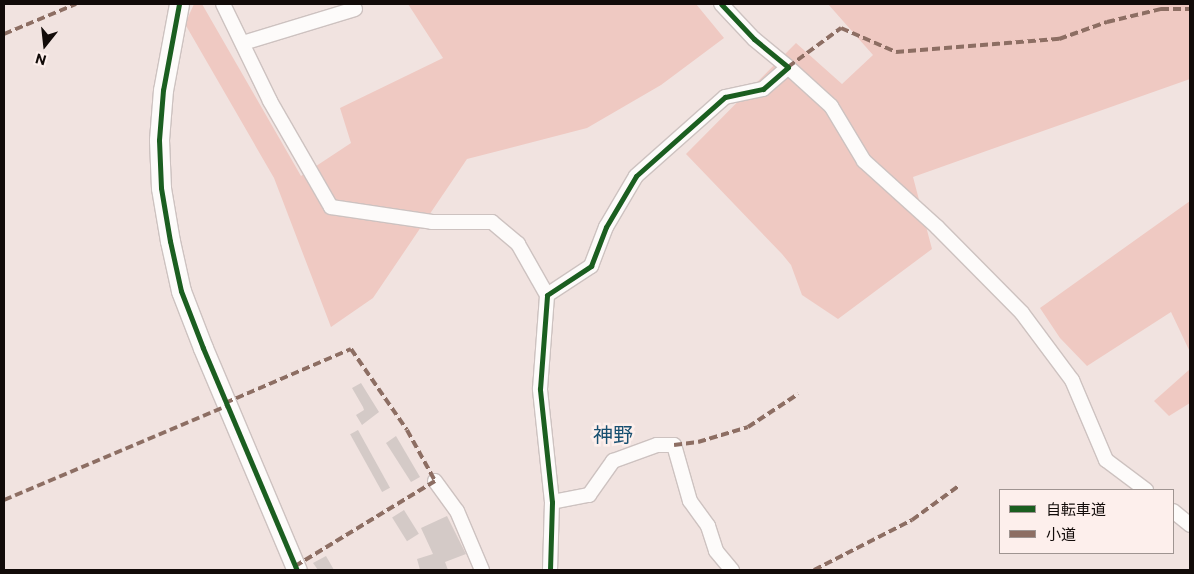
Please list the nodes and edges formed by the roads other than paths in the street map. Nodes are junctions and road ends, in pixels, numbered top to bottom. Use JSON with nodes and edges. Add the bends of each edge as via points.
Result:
{"nodes":[{"id":1,"x":179,"y":4,"type":"edge"},
{"id":2,"x":223,"y":4,"type":"edge"},
{"id":3,"x":722,"y":4,"type":"edge"},
{"id":4,"x":355,"y":10,"type":"dead end"},
{"id":5,"x":243,"y":43,"type":"junction"},
{"id":6,"x":788,"y":67,"type":"junction"},
{"id":7,"x":547,"y":295,"type":"junction"},
{"id":8,"x":435,"y":481,"type":"dead end"},
{"id":9,"x":1145,"y":489,"type":"edge"},
{"id":10,"x":552,"y":502,"type":"junction"},
{"id":11,"x":1174,"y":512,"type":"edge"},
{"id":12,"x":1190,"y":525,"type":"edge"},
{"id":13,"x":297,"y":570,"type":"edge"},
{"id":14,"x":482,"y":570,"type":"edge"},
{"id":15,"x":550,"y":570,"type":"edge"},
{"id":16,"x":732,"y":570,"type":"edge"}],
"edges":[{"from":1,"to":13,"type":"street","via":[[163,90],[159,140],[161,188],[170,241],[181,291],[203,348]]},
{"from":2,"to":5,"type":"street"},
{"from":3,"to":6,"type":"street","via":[[754,39]]},
{"from":4,"to":5,"type":"street"},
{"from":5,"to":7,"type":"street","via":[[270,101],[331,207],[432,222],[492,222],[518,244]]},
{"from":6,"to":7,"type":"street","via":[[763,89],[725,97],[636,176],[606,227],[591,266]]},
{"from":6,"to":9,"type":"street","via":[[831,106],[864,161],[937,227],[1022,313],[1072,380],[1106,460]]},
{"from":7,"to":10,"type":"street","via":[[540,389]]},
{"from":8,"to":14,"type":"street","via":[[457,511]]},
{"from":10,"to":15,"type":"street"},
{"from":10,"to":16,"type":"street","via":[[589,495],[613,461],[619,458],[657,445],[674,445],[690,501],[708,526],[716,551]]},
{"from":11,"to":12,"type":"street"}]}
